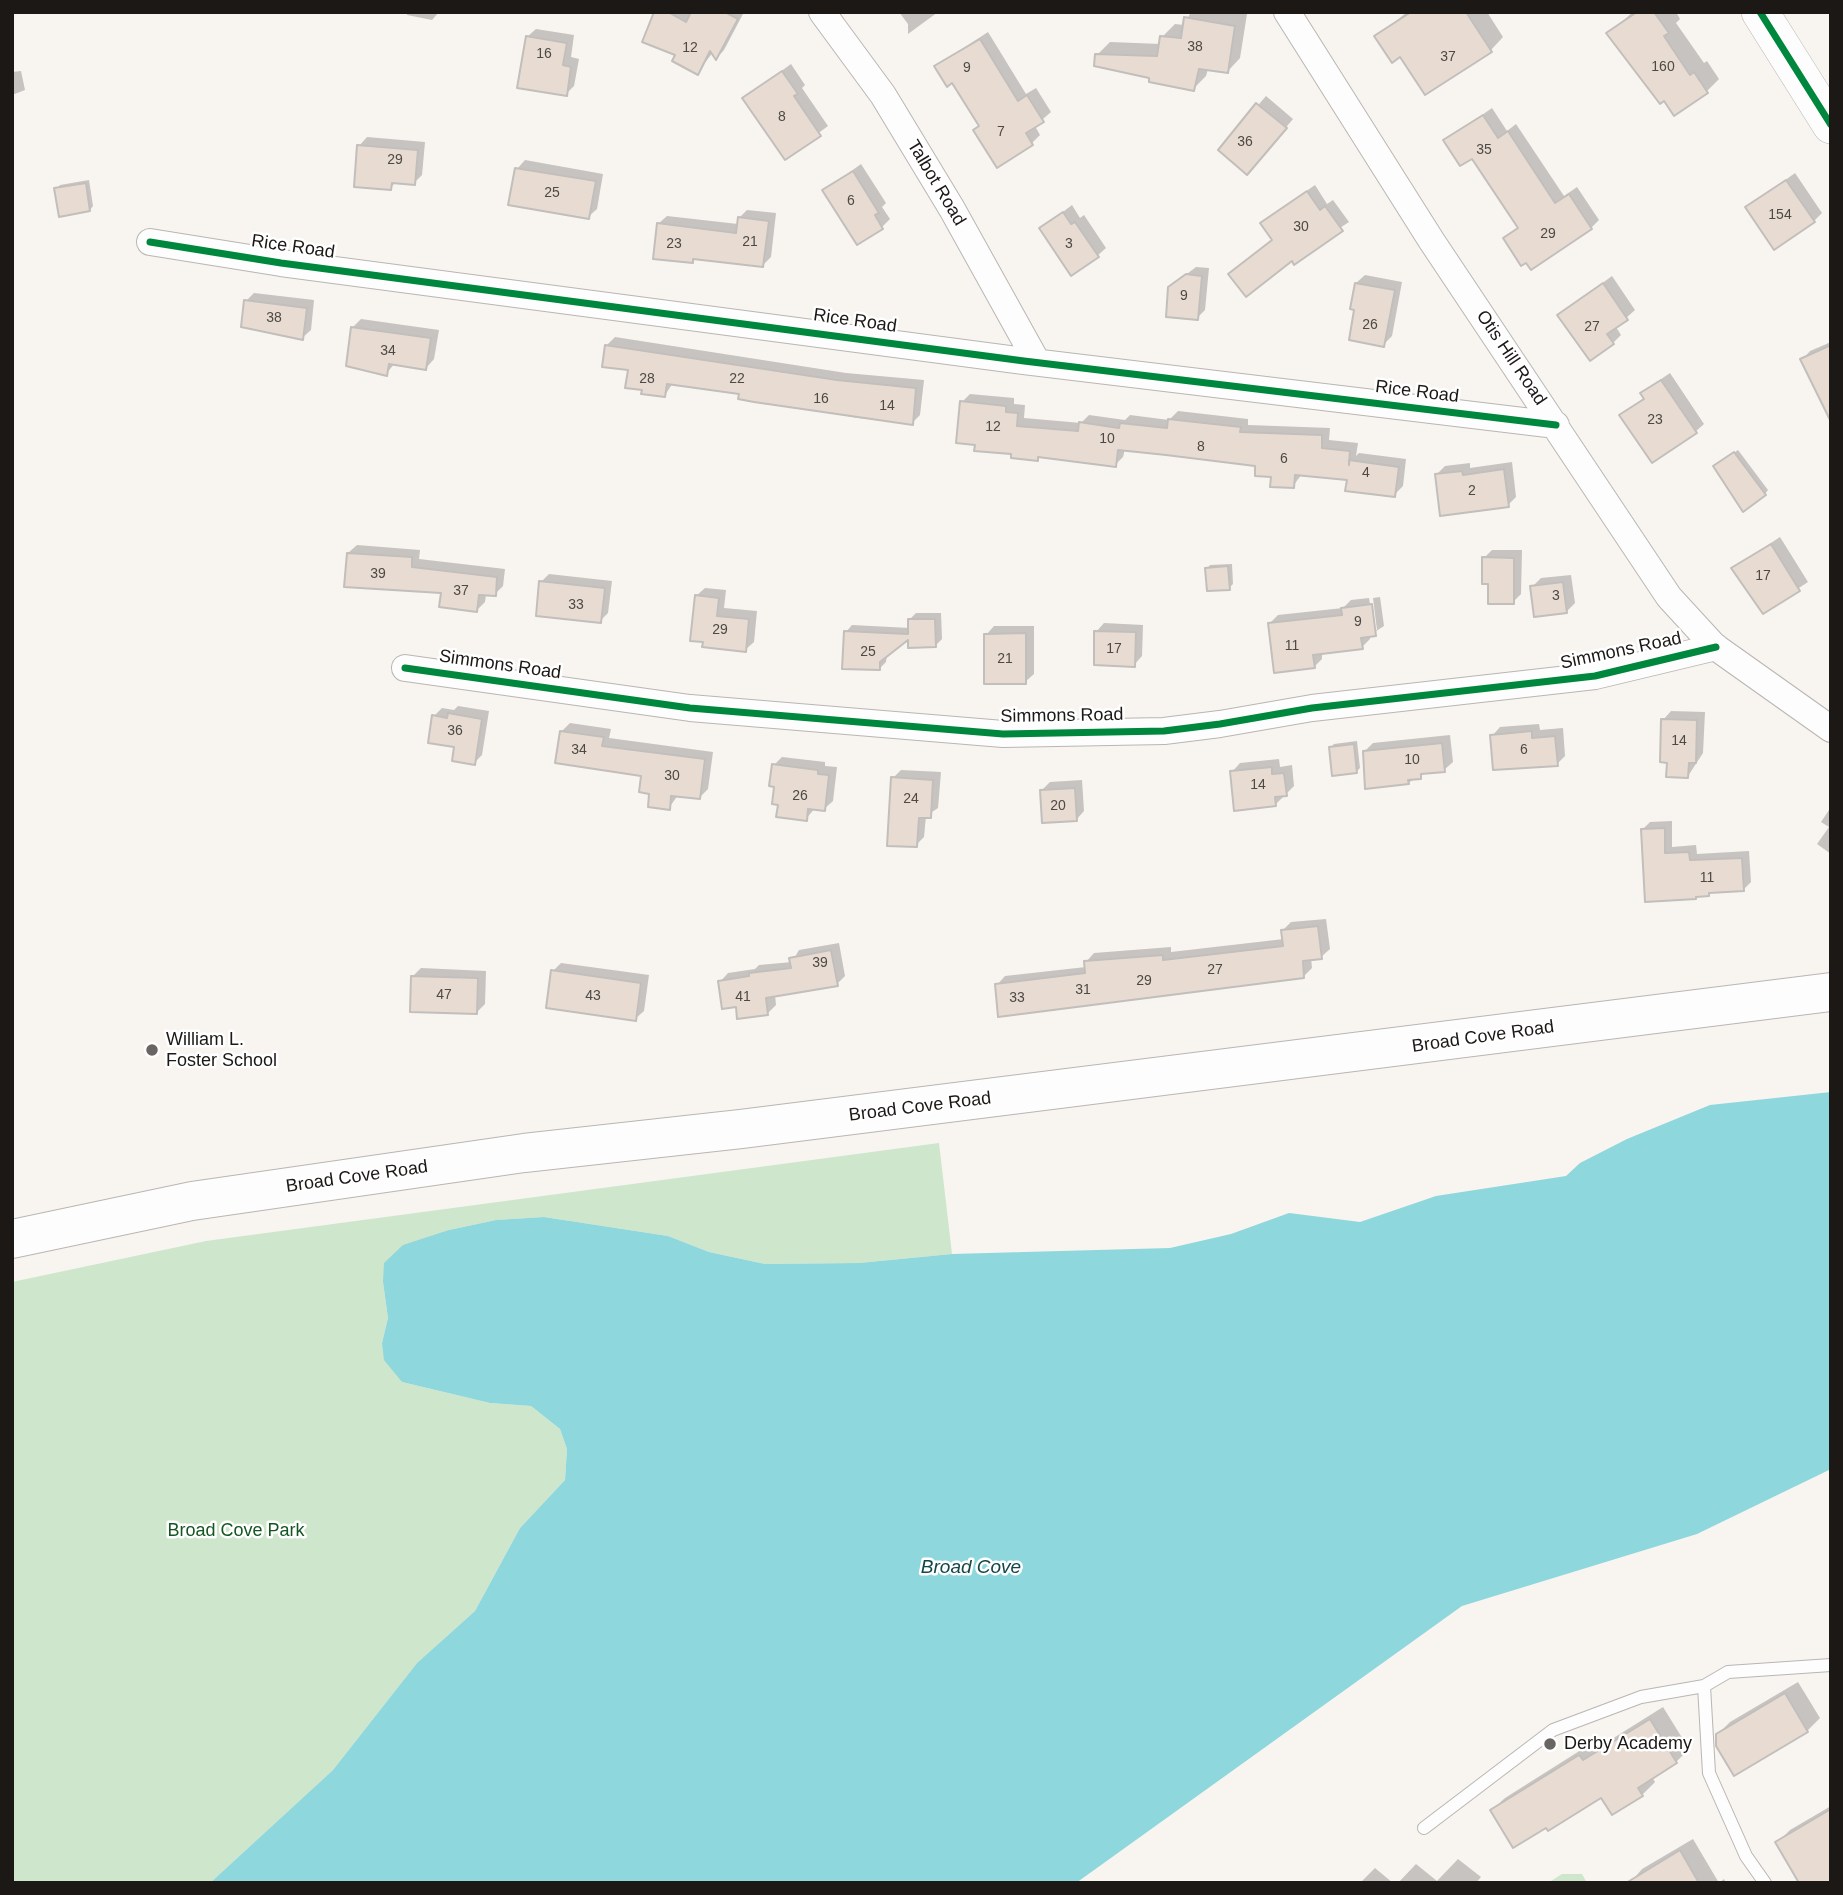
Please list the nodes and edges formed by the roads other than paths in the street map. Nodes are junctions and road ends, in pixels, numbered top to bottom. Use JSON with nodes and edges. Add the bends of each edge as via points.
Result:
{"nodes":[{"id":1,"x":822,"y":12,"type":"edge"},
{"id":2,"x":1287,"y":12,"type":"edge"},
{"id":3,"x":1760,"y":12,"type":"edge"},
{"id":4,"x":1831,"y":125,"type":"edge"},
{"id":5,"x":150,"y":242,"type":"dead end"},
{"id":6,"x":1037,"y":362,"type":"junction"},
{"id":7,"x":1556,"y":425,"type":"junction"},
{"id":8,"x":1716,"y":647,"type":"junction"},
{"id":9,"x":405,"y":668,"type":"dead end"},
{"id":10,"x":1831,"y":729,"type":"edge"},
{"id":11,"x":1831,"y":992,"type":"edge"},
{"id":12,"x":12,"y":1239,"type":"edge"},
{"id":13,"x":1831,"y":1665,"type":"edge"},
{"id":14,"x":1704,"y":1686,"type":"junction"},
{"id":15,"x":1424,"y":1828,"type":"dead end"},
{"id":16,"x":1765,"y":1883,"type":"edge"}],
"edges":[{"from":1,"to":6,"type":"street","name":"Talbot Road","via":[[883,94]]},
{"from":2,"to":7,"type":"street","name":"Otis Hill Road","via":[[1431,240]]},
{"from":3,"to":4,"type":"street"},
{"from":5,"to":6,"type":"street","name":"Rice Road"},
{"from":6,"to":7,"type":"street","name":"Rice Road"},
{"from":7,"to":8,"type":"street","name":"Otis Hill Road","via":[[1669,597]]},
{"from":8,"to":9,"type":"street","name":"Simmons Road","via":[[1595,676],[1164,730],[1047,734],[690,708]]},
{"from":8,"to":10,"type":"street","name":"Otis Hill Road"},
{"from":11,"to":12,"type":"main road","name":"Broad Cove Road","via":[[524,1153],[192,1201]]},
{"from":13,"to":14,"type":"lane","via":[[1728,1672]]},
{"from":14,"to":15,"type":"lane","via":[[1641,1697],[1553,1730]]},
{"from":14,"to":16,"type":"lane","via":[[1709,1773],[1746,1856]]}]}
